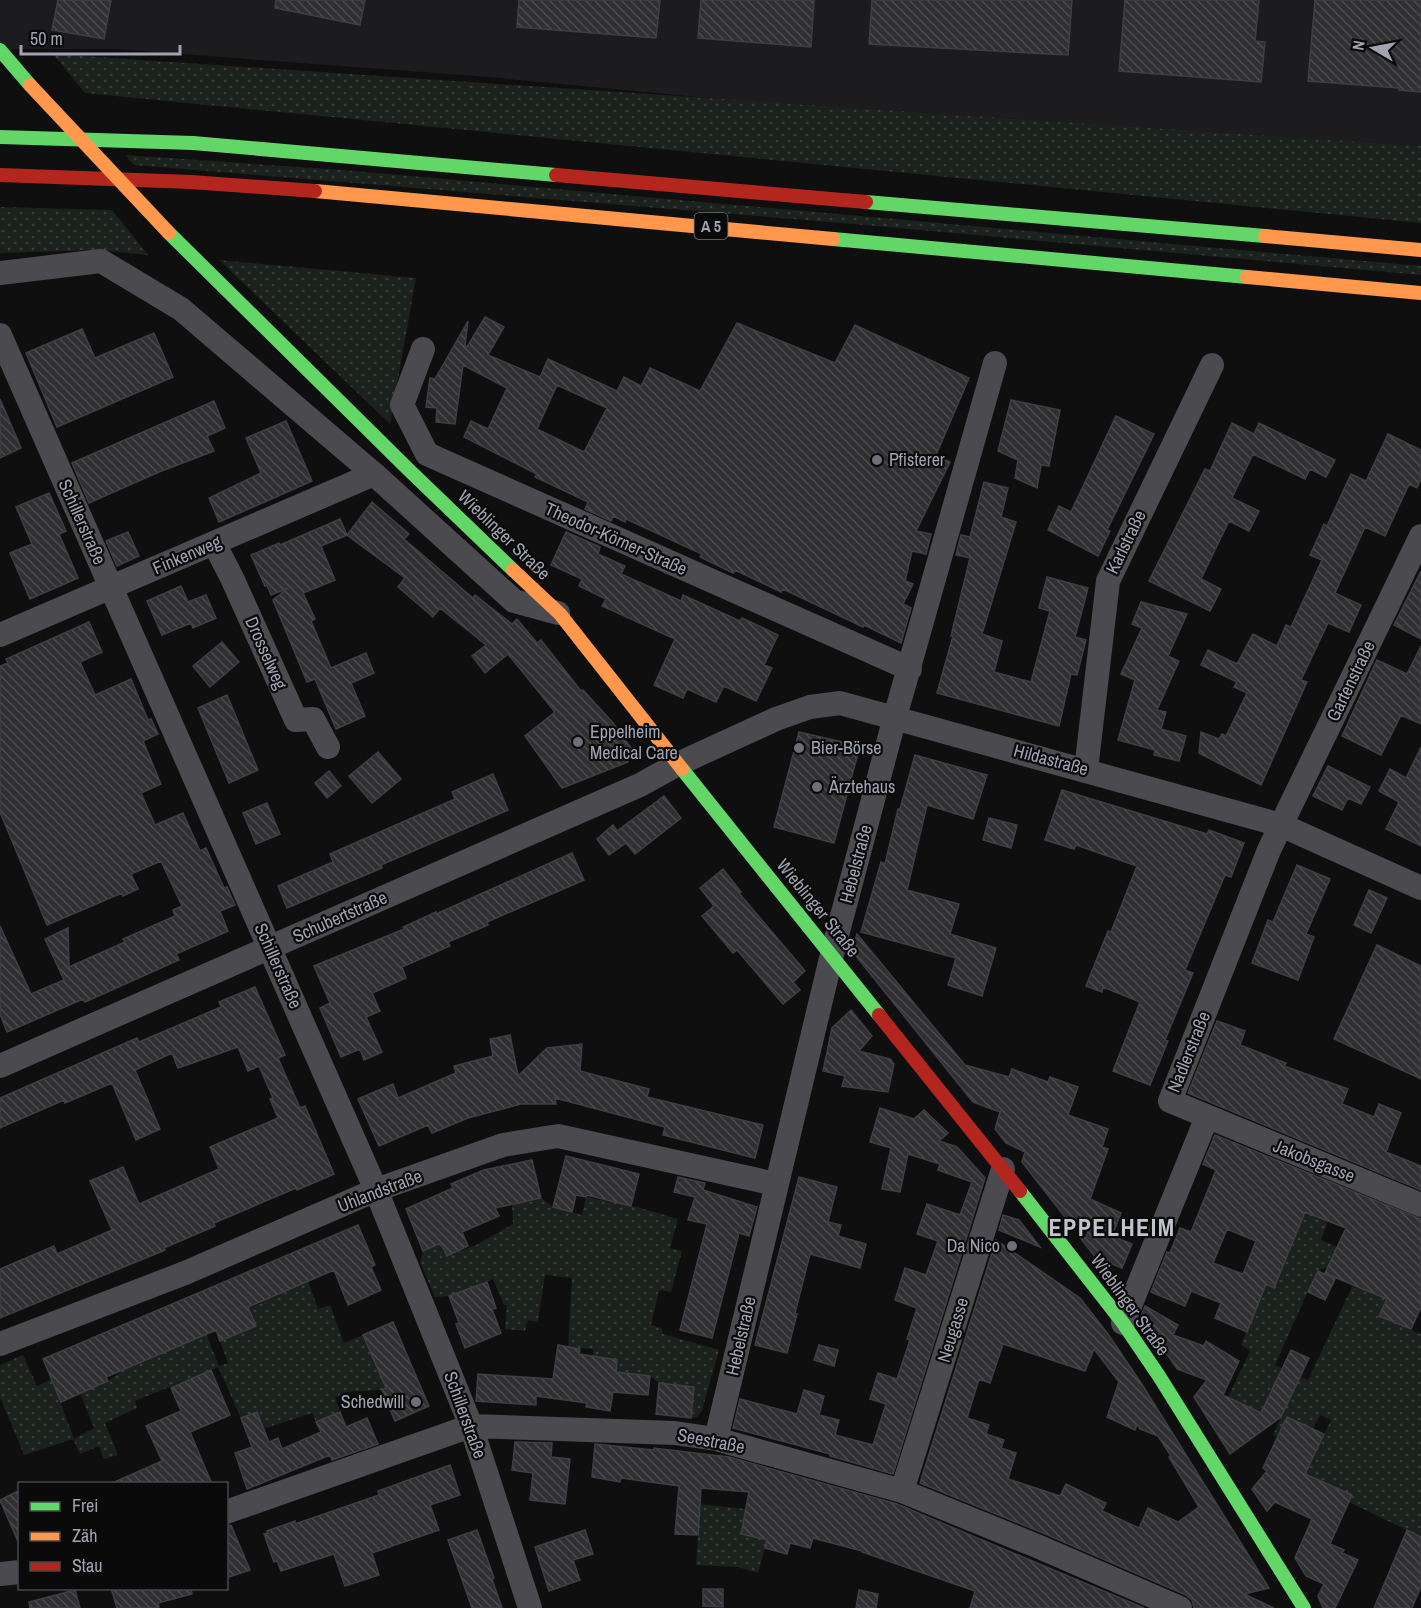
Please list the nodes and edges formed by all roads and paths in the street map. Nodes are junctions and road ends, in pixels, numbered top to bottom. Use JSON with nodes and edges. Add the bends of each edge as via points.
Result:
{"nodes":[{"id":1,"x":0,"y":50,"type":"edge"},
{"id":2,"x":0,"y":137,"type":"edge"},
{"id":3,"x":0,"y":175,"type":"edge"},
{"id":4,"x":1421,"y":250,"type":"edge"},
{"id":5,"x":0,"y":273,"type":"edge"},
{"id":6,"x":1421,"y":293,"type":"edge"},
{"id":7,"x":0,"y":334,"type":"edge"},
{"id":8,"x":423,"y":349,"type":"dead end"},
{"id":9,"x":995,"y":363,"type":"dead end"},
{"id":10,"x":1212,"y":365,"type":"dead end"},
{"id":11,"x":374,"y":474,"type":"junction"},
{"id":12,"x":1421,"y":536,"type":"edge"},
{"id":13,"x":214,"y":543,"type":"junction"},
{"id":14,"x":1413,"y":575,"type":"edge"},
{"id":15,"x":111,"y":587,"type":"junction"},
{"id":16,"x":560,"y":614,"type":"junction"},
{"id":17,"x":0,"y":635,"type":"edge"},
{"id":18,"x":910,"y":669,"type":"junction"},
{"id":19,"x":895,"y":717,"type":"junction"},
{"id":20,"x":328,"y":747,"type":"dead end"},
{"id":21,"x":678,"y":764,"type":"junction"},
{"id":22,"x":1086,"y":770,"type":"junction"},
{"id":23,"x":1281,"y":825,"type":"junction"},
{"id":24,"x":1421,"y":888,"type":"edge"},
{"id":25,"x":270,"y":947,"type":"junction"},
{"id":26,"x":832,"y":954,"type":"junction"},
{"id":27,"x":1,"y":1063,"type":"edge"},
{"id":28,"x":1207,"y":1117,"type":"junction"},
{"id":29,"x":1003,"y":1168,"type":"junction"},
{"id":30,"x":776,"y":1184,"type":"junction"},
{"id":31,"x":375,"y":1191,"type":"junction"},
{"id":32,"x":1421,"y":1205,"type":"edge"},
{"id":33,"x":1123,"y":1323,"type":"junction"},
{"id":34,"x":0,"y":1344,"type":"edge"},
{"id":35,"x":471,"y":1426,"type":"junction"},
{"id":36,"x":716,"y":1439,"type":"junction"},
{"id":37,"x":902,"y":1491,"type":"junction"},
{"id":38,"x":228,"y":1511,"type":"edge"},
{"id":39,"x":18,"y":1572,"type":"edge"},
{"id":40,"x":0,"y":1574,"type":"edge"},
{"id":41,"x":530,"y":1608,"type":"edge"},
{"id":42,"x":1180,"y":1608,"type":"edge"},
{"id":43,"x":1304,"y":1608,"type":"edge"}],
"edges":[{"from":1,"to":16,"type":"main road","name":"Wieblinger Straße","bridge":true,"via":[[169,233]]},
{"from":2,"to":4,"type":"main road","number":"A 5","via":[[193,143]]},
{"from":3,"to":6,"type":"main road","number":"A 5","via":[[191,182],[362,195]]},
{"from":5,"to":11,"type":"street","via":[[101,261],[181,309]]},
{"from":7,"to":15,"type":"street","name":"Schillerstraße"},
{"from":8,"to":18,"type":"street","name":"Theodor-Körner-Straße","via":[[402,405],[427,454]]},
{"from":9,"to":18,"type":"street","name":"Hebelstraße"},
{"from":10,"to":22,"type":"street","name":"Karlstraße","via":[[1108,581]]},
{"from":11,"to":13,"type":"street","name":"Finkenweg"},
{"from":11,"to":16,"type":"street","via":[[514,601]]},
{"from":12,"to":14,"type":"street","name":"Gartenstraße"},
{"from":13,"to":15,"type":"street","name":"Finkenweg"},
{"from":13,"to":20,"type":"street","name":"Drosselweg","via":[[296,720],[313,719]]},
{"from":14,"to":23,"type":"street","name":"Gartenstraße"},
{"from":15,"to":17,"type":"street","name":"Finkenweg"},
{"from":15,"to":25,"type":"street","name":"Schillerstraße"},
{"from":16,"to":21,"type":"main road","name":"Wieblinger Straße"},
{"from":18,"to":19,"type":"street","name":"Hebelstraße"},
{"from":19,"to":21,"type":"street","name":"Hildastraße","via":[[840,703],[810,707]]},
{"from":19,"to":22,"type":"street","name":"Hildastraße"},
{"from":19,"to":26,"type":"street","name":"Hebelstraße"},
{"from":21,"to":25,"type":"street","name":"Schubertstraße","via":[[640,785]]},
{"from":21,"to":26,"type":"main road","name":"Wieblinger Straße"},
{"from":22,"to":23,"type":"street","name":"Hildastraße"},
{"from":23,"to":24,"type":"street","name":"Hildastraße"},
{"from":23,"to":28,"type":"street","name":"Nadlerstraße","via":[[1170,1101]]},
{"from":25,"to":27,"type":"street","name":"Schubertstraße"},
{"from":25,"to":31,"type":"street","name":"Schillerstraße"},
{"from":26,"to":29,"type":"main road","name":"Wieblinger Straße"},
{"from":26,"to":30,"type":"street","name":"Hebelstraße"},
{"from":28,"to":32,"type":"street","name":"Jakobsgasse"},
{"from":28,"to":33,"type":"street"},
{"from":29,"to":33,"type":"main road","name":"Wieblinger Straße"},
{"from":29,"to":37,"type":"street","name":"Neugasse"},
{"from":30,"to":31,"type":"street","name":"Uhlandstraße","via":[[558,1136],[503,1145]]},
{"from":30,"to":36,"type":"street","name":"Hebelstraße"},
{"from":31,"to":34,"type":"street","name":"Uhlandstraße","via":[[184,1273]]},
{"from":31,"to":35,"type":"street","name":"Schillerstraße"},
{"from":33,"to":43,"type":"main road","name":"Wieblinger Straße"},
{"from":35,"to":36,"type":"street","name":"Seestraße","via":[[675,1433]]},
{"from":35,"to":38,"type":"street","name":"Seestraße"},
{"from":35,"to":41,"type":"street","name":"Schillerstraße"},
{"from":36,"to":37,"type":"street","name":"Seestraße"},
{"from":37,"to":42,"type":"street","name":"Seestraße"},
{"from":39,"to":40,"type":"street"}]}
